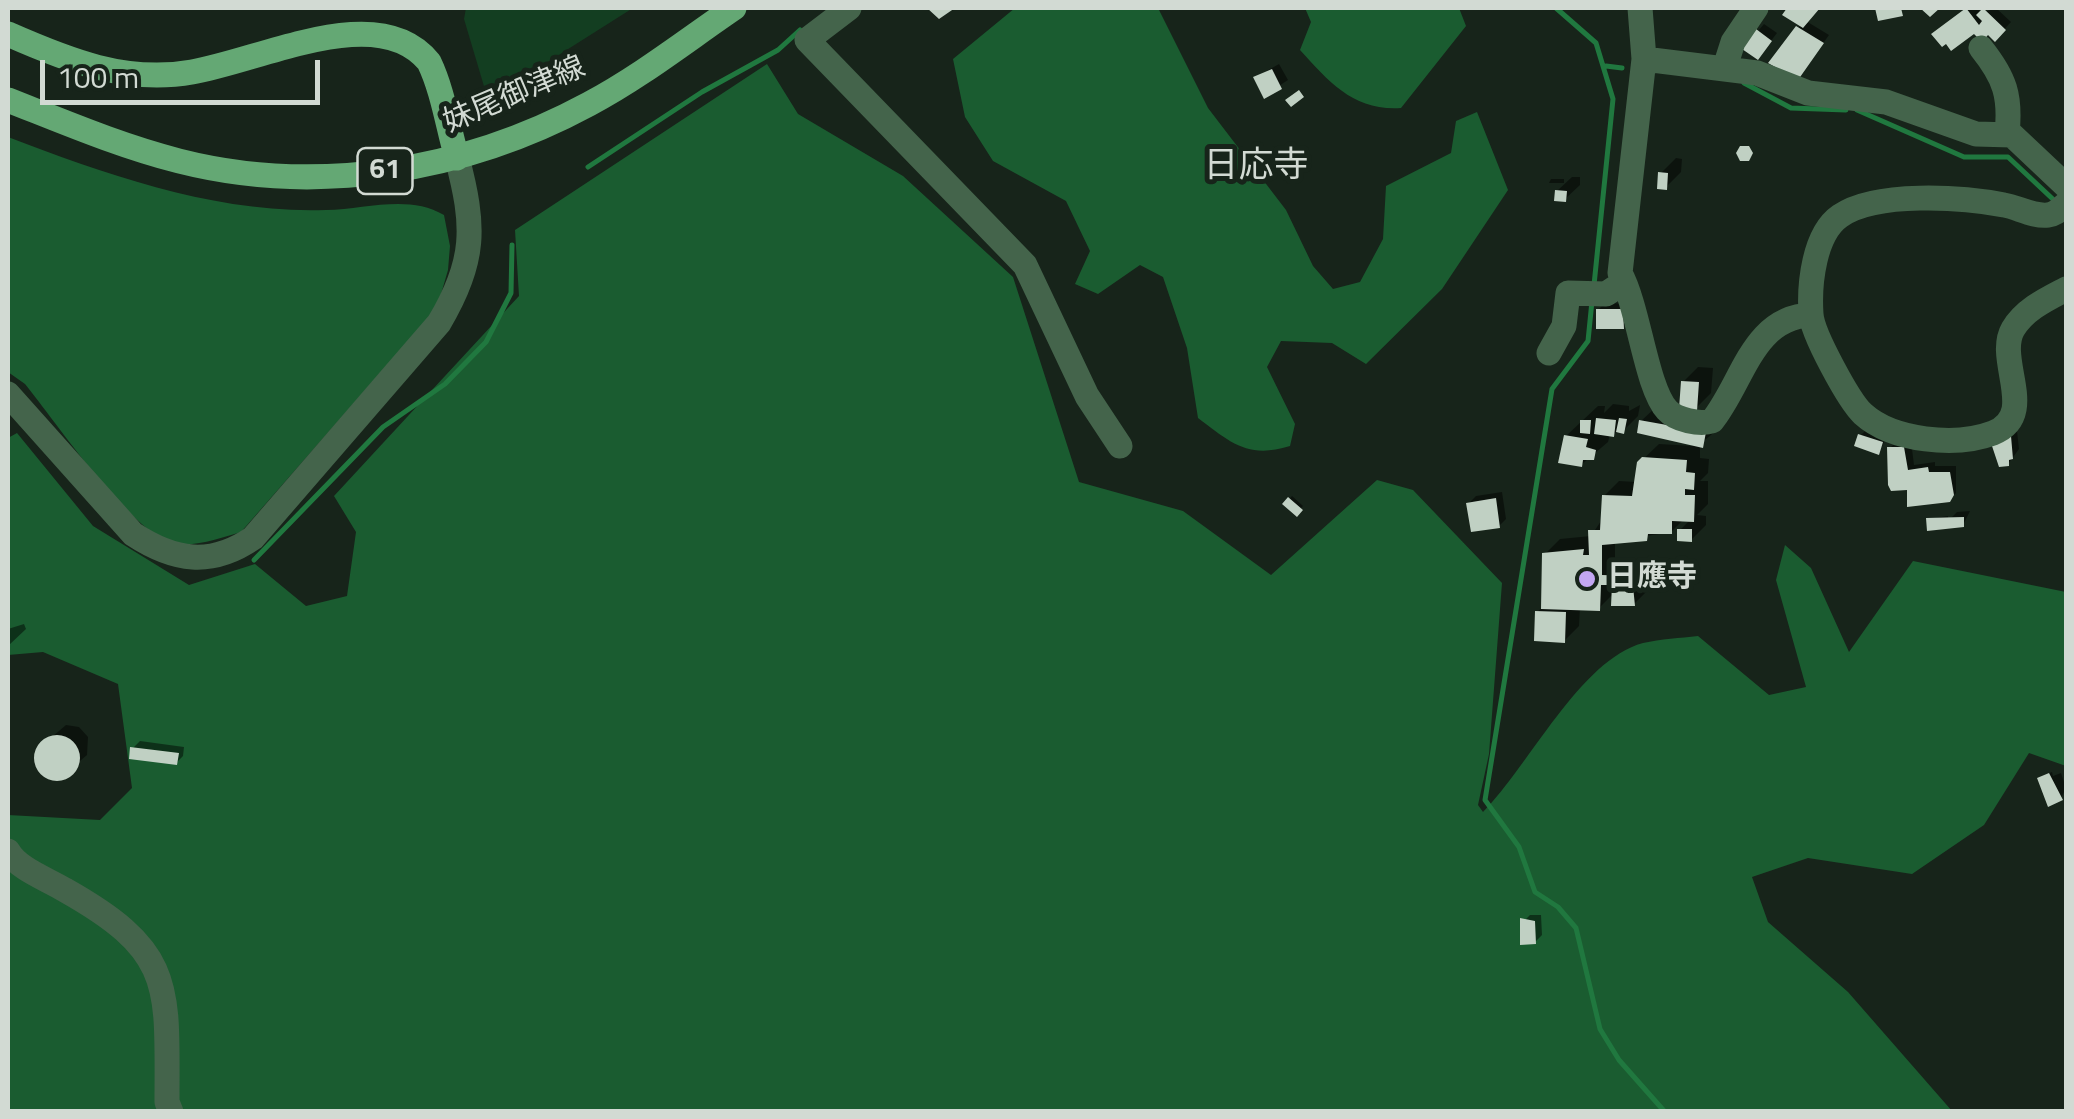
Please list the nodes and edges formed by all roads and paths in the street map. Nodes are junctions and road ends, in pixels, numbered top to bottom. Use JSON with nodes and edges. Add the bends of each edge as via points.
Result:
{"nodes":[{"id":1,"x":734,"y":8,"type":"edge"},
{"id":2,"x":850,"y":8,"type":"edge"},
{"id":3,"x":1640,"y":8,"type":"edge"},
{"id":4,"x":1756,"y":8,"type":"edge"},
{"id":5,"x":8,"y":34,"type":"edge"},
{"id":6,"x":1981,"y":48,"type":"dead end"},
{"id":7,"x":1644,"y":59,"type":"junction"},
{"id":8,"x":1725,"y":67,"type":"junction"},
{"id":9,"x":8,"y":100,"type":"edge"},
{"id":10,"x":2007,"y":134,"type":"junction"},
{"id":11,"x":457,"y":158,"type":"junction"},
{"id":12,"x":2064,"y":200,"type":"edge"},
{"id":13,"x":1624,"y":282,"type":"junction"},
{"id":14,"x":2066,"y":288,"type":"edge"},
{"id":15,"x":1811,"y":316,"type":"junction"},
{"id":16,"x":1549,"y":354,"type":"dead end"},
{"id":17,"x":8,"y":394,"type":"edge"},
{"id":18,"x":1120,"y":446,"type":"dead end"},
{"id":19,"x":8,"y":851,"type":"edge"},
{"id":20,"x":171,"y":1112,"type":"edge"}],
"edges":[{"from":1,"to":11,"type":"main road","name":"妹尾御津線","number":"61","via":[[590,104]]},
{"from":2,"to":18,"type":"street","via":[[807,40],[1026,264],[1086,396]]},
{"from":3,"to":7,"type":"street"},
{"from":4,"to":8,"type":"street"},
{"from":5,"to":11,"type":"main road","via":[[87,66],[167,75],[237,60],[326,18],[376,17],[409,35],[429,63]]},
{"from":6,"to":10,"type":"street","via":[[2011,97]]},
{"from":7,"to":8,"type":"street"},
{"from":7,"to":13,"type":"street"},
{"from":8,"to":10,"type":"street","via":[[1808,93],[1886,102],[1976,134]]},
{"from":9,"to":11,"type":"main road","name":"妹尾御津線","number":"61","via":[[150,153],[234,170],[357,174]]},
{"from":10,"to":12,"type":"street"},
{"from":11,"to":17,"type":"street","via":[[472,227],[460,287],[439,323],[253,538],[235,550],[186,559],[133,534]]},
{"from":12,"to":15,"type":"street","via":[[2041,216],[2001,204],[1889,199],[1859,206],[1825,232]]},
{"from":13,"to":15,"type":"street","via":[[1661,402],[1674,416],[1704,424],[1722,410],[1759,342],[1792,316]]},
{"from":13,"to":16,"type":"street","via":[[1568,293],[1564,326]]},
{"from":14,"to":15,"type":"street","via":[[2036,304],[2012,330],[2016,407],[2008,422],[1994,432],[1956,438],[1898,436],[1862,413]]},
{"from":19,"to":20,"type":"street","via":[[146,948],[162,983]]}]}
